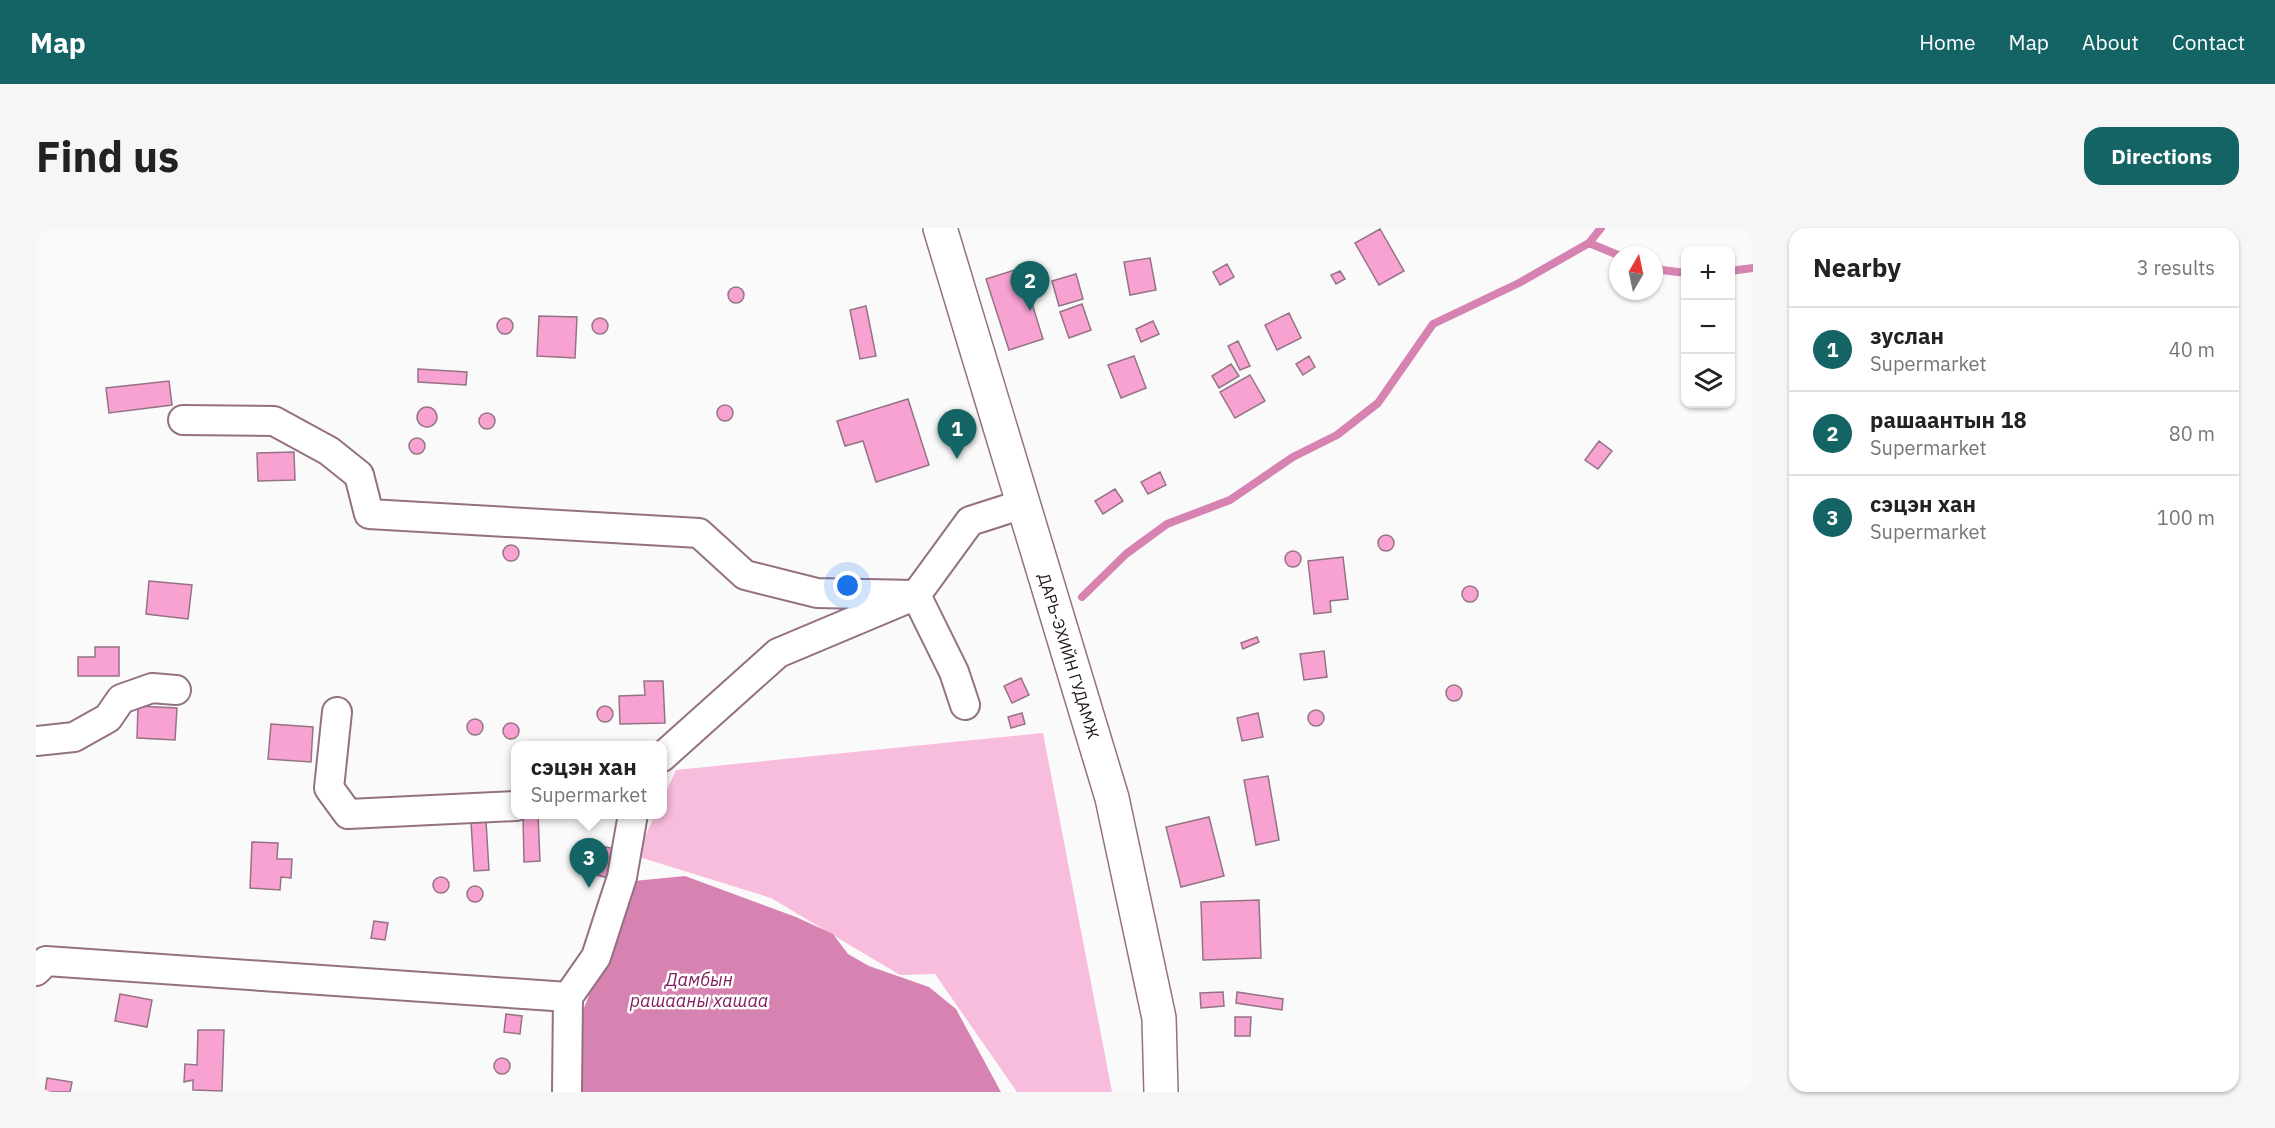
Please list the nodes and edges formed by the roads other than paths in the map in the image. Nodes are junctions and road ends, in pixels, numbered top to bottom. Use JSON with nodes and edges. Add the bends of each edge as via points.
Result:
{"nodes":[{"id":1,"x":940,"y":228,"type":"edge"},
{"id":2,"x":183,"y":420,"type":"dead end"},
{"id":3,"x":1023,"y":504,"type":"junction"},
{"id":4,"x":916,"y":595,"type":"junction"},
{"id":5,"x":177,"y":690,"type":"dead end"},
{"id":6,"x":966,"y":705,"type":"dead end"},
{"id":7,"x":337,"y":712,"type":"dead end"},
{"id":8,"x":36,"y":741,"type":"edge"},
{"id":9,"x":667,"y":753,"type":"edge"},
{"id":10,"x":511,"y":806,"type":"edge"},
{"id":11,"x":632,"y":819,"type":"edge"},
{"id":12,"x":36,"y":970,"type":"edge"},
{"id":13,"x":568,"y":997,"type":"junction"},
{"id":14,"x":567,"y":1092,"type":"edge"},
{"id":15,"x":1161,"y":1092,"type":"edge"}],
"edges":[{"from":1,"to":3,"type":"main road","name":"ДАРЬ-ЭХИЙН ГУДАМЖ"},
{"from":2,"to":4,"type":"street","via":[[274,421],[329,452],[359,475],[369,514],[699,532],[745,576],[817,593]]},
{"from":3,"to":4,"type":"street","via":[[970,521]]},
{"from":3,"to":15,"type":"main road","name":"ДАРЬ-ЭХИЙН ГУДАМЖ","via":[[1112,798],[1159,1018]]},
{"from":4,"to":6,"type":"street"},
{"from":4,"to":9,"type":"street","via":[[778,653]]},
{"from":5,"to":8,"type":"street","via":[[152,688],[122,699],[108,718],[74,737]]},
{"from":7,"to":10,"type":"street","via":[[329,788],[348,814]]},
{"from":11,"to":13,"type":"street","via":[[622,877],[596,957]]},
{"from":12,"to":13,"type":"street","via":[[45,961]]},
{"from":13,"to":14,"type":"street"}]}
